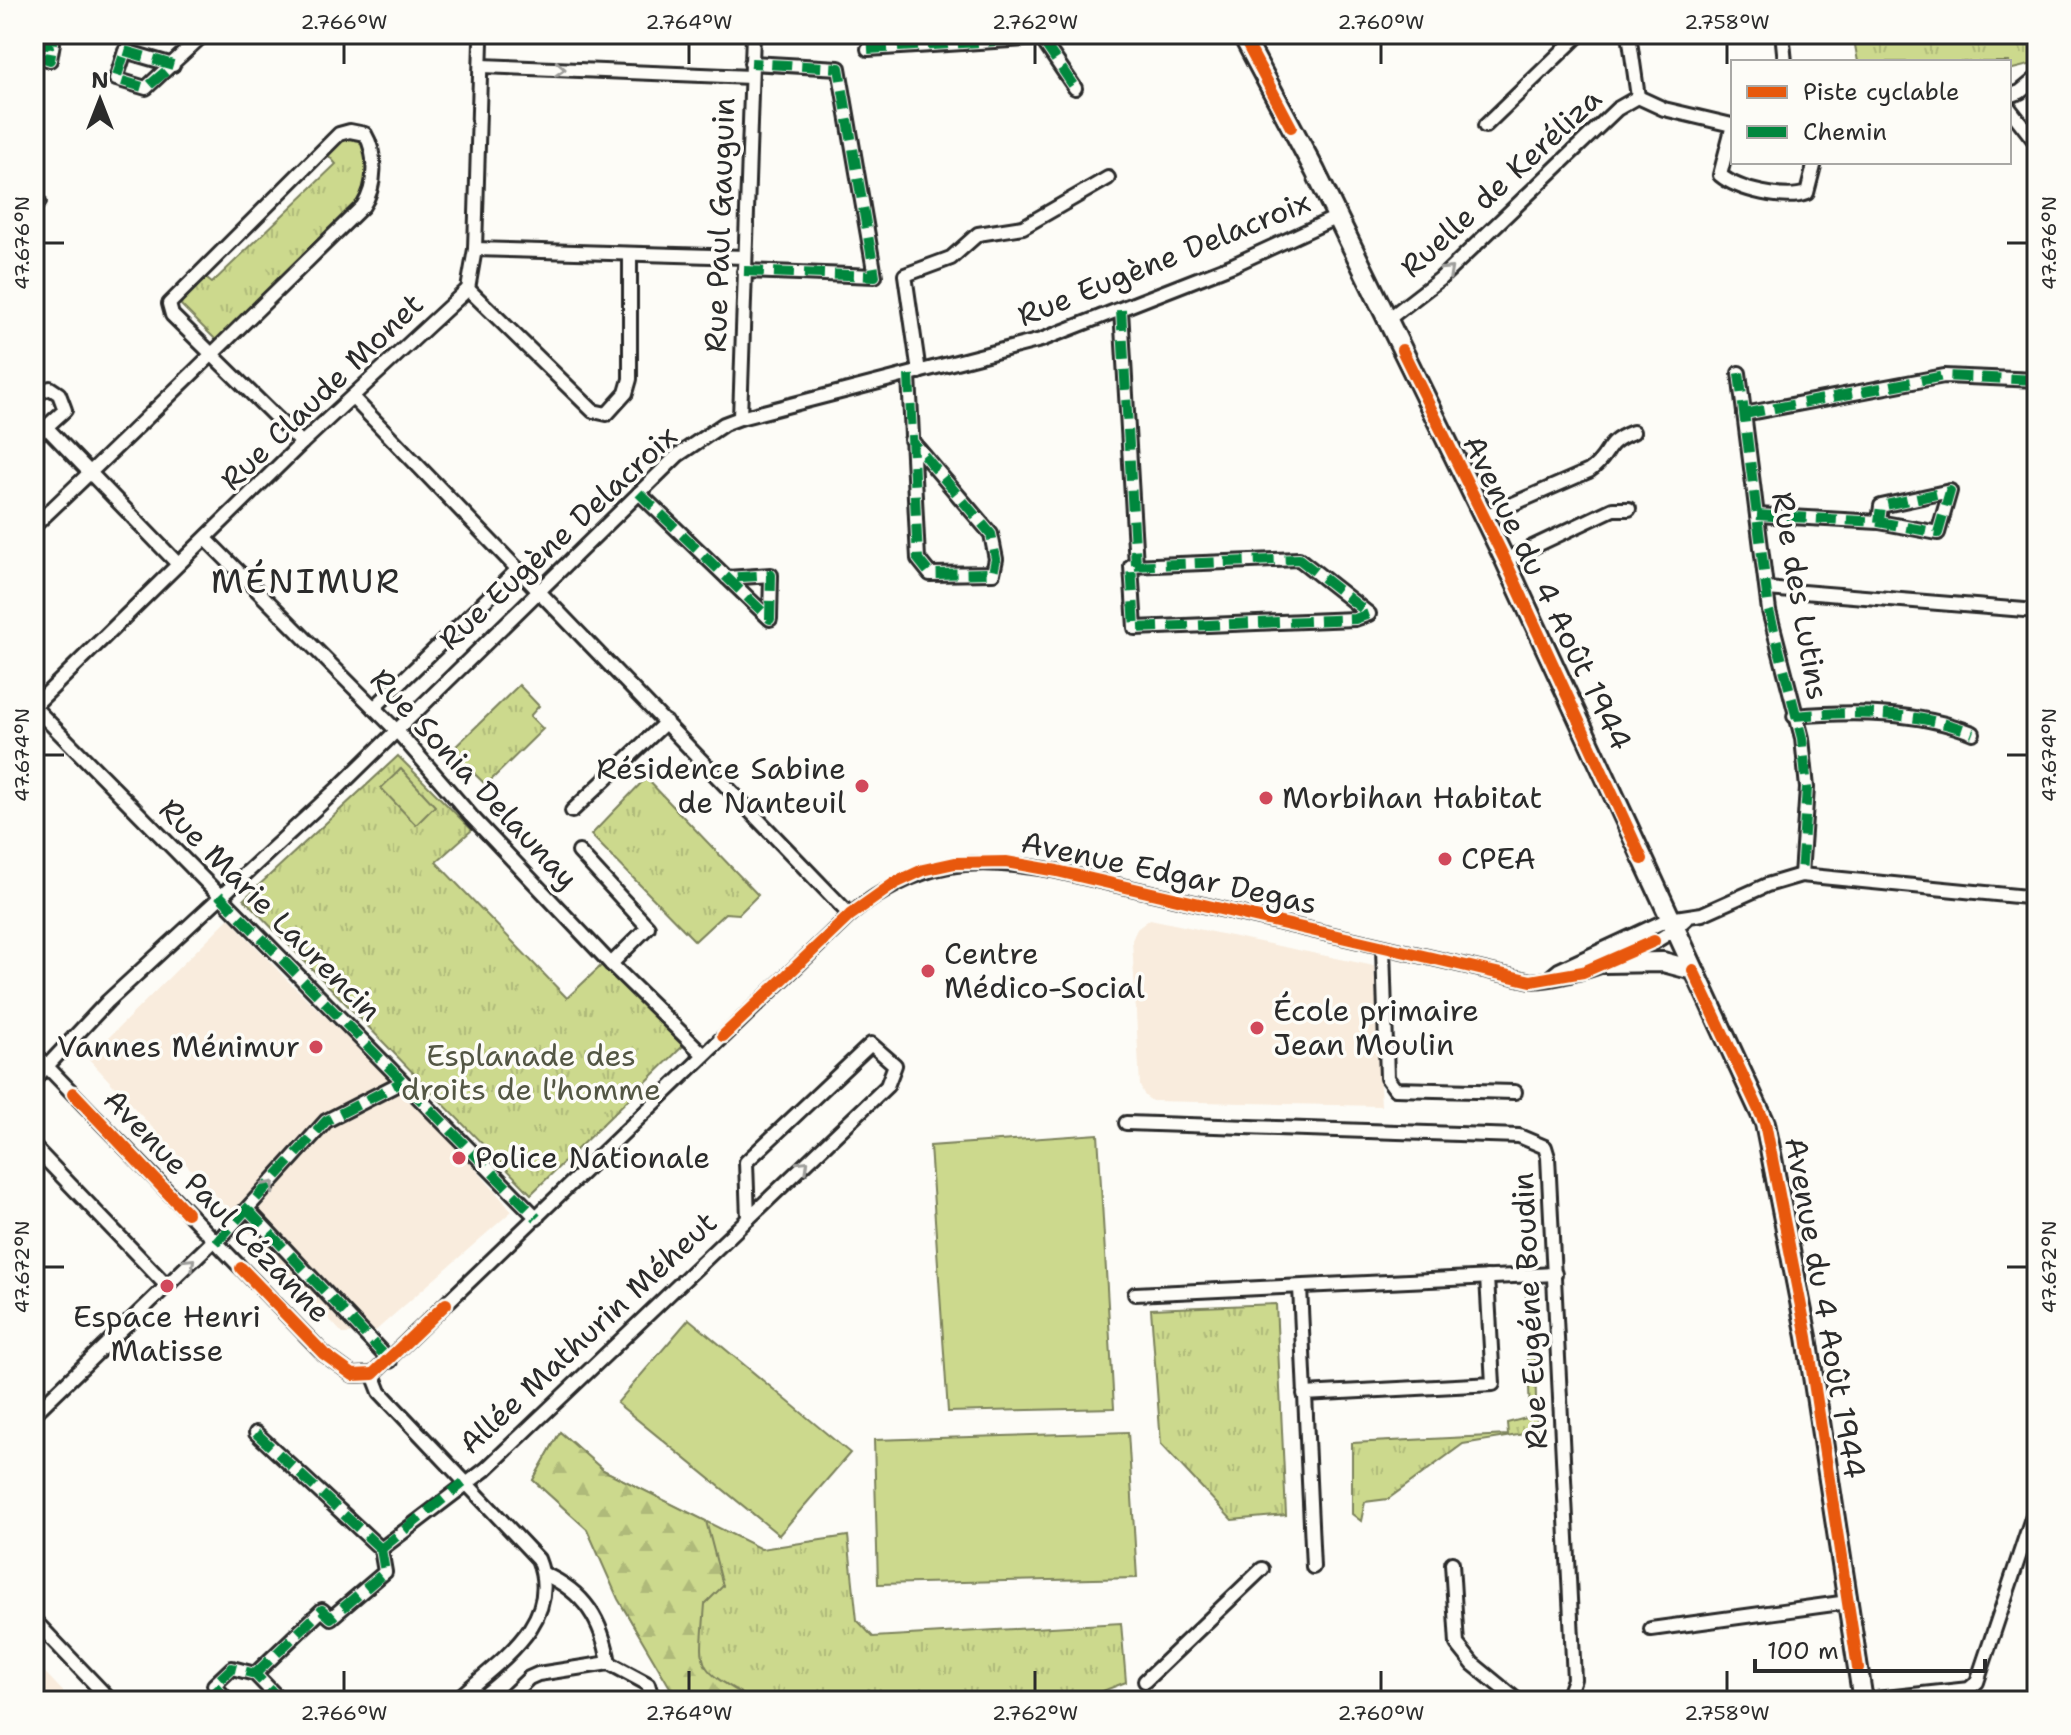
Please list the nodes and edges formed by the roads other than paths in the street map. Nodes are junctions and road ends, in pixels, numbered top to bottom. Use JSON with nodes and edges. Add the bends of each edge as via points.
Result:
{"nodes":[{"id":1,"x":204,"y":34,"type":"edge"},
{"id":2,"x":753,"y":34,"type":"edge"},
{"id":3,"x":1242,"y":34,"type":"edge"},
{"id":4,"x":1580,"y":34,"type":"edge"},
{"id":5,"x":1629,"y":34,"type":"edge"},
{"id":6,"x":990,"y":38,"type":"edge"},
{"id":7,"x":481,"y":41,"type":"dead end"},
{"id":8,"x":1783,"y":42,"type":"dead end"},
{"id":9,"x":34,"y":48,"type":"edge"},
{"id":10,"x":868,"y":49,"type":"dead end"},
{"id":11,"x":34,"y":55,"type":"edge"},
{"id":12,"x":1785,"y":60,"type":"edge"},
{"id":13,"x":751,"y":63,"type":"junction"},
{"id":14,"x":173,"y":65,"type":"dead end"},
{"id":15,"x":482,"y":66,"type":"junction"},
{"id":16,"x":751,"y":77,"type":"junction"},
{"id":17,"x":2037,"y":78,"type":"edge"},
{"id":18,"x":1075,"y":88,"type":"dead end"},
{"id":19,"x":2011,"y":95,"type":"edge"},
{"id":20,"x":1638,"y":97,"type":"junction"},
{"id":21,"x":2011,"y":111,"type":"edge"},
{"id":22,"x":1731,"y":125,"type":"edge"},
{"id":23,"x":1485,"y":126,"type":"dead end"},
{"id":24,"x":1731,"y":129,"type":"edge"},
{"id":25,"x":2037,"y":144,"type":"edge"},
{"id":26,"x":1814,"y":164,"type":"edge"},
{"id":27,"x":1108,"y":178,"type":"dead end"},
{"id":28,"x":34,"y":198,"type":"edge"},
{"id":29,"x":34,"y":206,"type":"edge"},
{"id":30,"x":1337,"y":217,"type":"junction"},
{"id":31,"x":475,"y":249,"type":"junction"},
{"id":32,"x":630,"y":255,"type":"junction"},
{"id":33,"x":745,"y":257,"type":"junction"},
{"id":34,"x":744,"y":271,"type":"junction"},
{"id":35,"x":468,"y":289,"type":"junction"},
{"id":36,"x":1121,"y":310,"type":"junction"},
{"id":37,"x":1387,"y":320,"type":"junction"},
{"id":38,"x":213,"y":353,"type":"junction"},
{"id":39,"x":1739,"y":373,"type":"dead end"},
{"id":40,"x":914,"y":374,"type":"junction"},
{"id":41,"x":2037,"y":380,"type":"edge"},
{"id":42,"x":34,"y":395,"type":"edge"},
{"id":43,"x":352,"y":397,"type":"junction"},
{"id":44,"x":1744,"y":414,"type":"junction"},
{"id":45,"x":740,"y":418,"type":"junction"},
{"id":46,"x":47,"y":428,"type":"junction"},
{"id":47,"x":1633,"y":432,"type":"dead end"},
{"id":48,"x":34,"y":438,"type":"edge"},
{"id":49,"x":911,"y":440,"type":"junction"},
{"id":50,"x":302,"y":443,"type":"junction"},
{"id":51,"x":89,"y":474,"type":"junction"},
{"id":52,"x":639,"y":493,"type":"junction"},
{"id":53,"x":1629,"y":509,"type":"dead end"},
{"id":54,"x":1757,"y":515,"type":"junction"},
{"id":55,"x":1483,"y":517,"type":"junction"},
{"id":56,"x":1879,"y":522,"type":"junction"},
{"id":57,"x":34,"y":526,"type":"edge"},
{"id":58,"x":206,"y":539,"type":"junction"},
{"id":59,"x":1505,"y":560,"type":"junction"},
{"id":60,"x":178,"y":564,"type":"junction"},
{"id":61,"x":1136,"y":565,"type":"junction"},
{"id":62,"x":518,"y":569,"type":"junction"},
{"id":63,"x":727,"y":578,"type":"dead end"},
{"id":64,"x":1767,"y":589,"type":"junction"},
{"id":65,"x":538,"y":590,"type":"junction"},
{"id":66,"x":2037,"y":611,"type":"edge"},
{"id":67,"x":34,"y":707,"type":"edge"},
{"id":68,"x":374,"y":708,"type":"junction"},
{"id":69,"x":1794,"y":716,"type":"junction"},
{"id":70,"x":666,"y":722,"type":"junction"},
{"id":71,"x":397,"y":731,"type":"junction"},
{"id":72,"x":1973,"y":733,"type":"dead end"},
{"id":73,"x":572,"y":811,"type":"dead end"},
{"id":74,"x":579,"y":852,"type":"dead end"},
{"id":75,"x":1801,"y":875,"type":"junction"},
{"id":76,"x":219,"y":895,"type":"junction"},
{"id":77,"x":2037,"y":898,"type":"edge"},
{"id":78,"x":850,"y":915,"type":"junction"},
{"id":79,"x":1676,"y":922,"type":"junction"},
{"id":80,"x":1383,"y":948,"type":"junction"},
{"id":81,"x":1604,"y":963,"type":"junction"},
{"id":82,"x":611,"y":964,"type":"junction"},
{"id":83,"x":1693,"y":970,"type":"junction"},
{"id":84,"x":1547,"y":980,"type":"junction"},
{"id":85,"x":34,"y":1053,"type":"edge"},
{"id":86,"x":704,"y":1055,"type":"junction"},
{"id":87,"x":47,"y":1067,"type":"junction"},
{"id":88,"x":34,"y":1080,"type":"edge"},
{"id":89,"x":402,"y":1082,"type":"junction"},
{"id":90,"x":1515,"y":1092,"type":"dead end"},
{"id":91,"x":1126,"y":1123,"type":"dead end"},
{"id":92,"x":34,"y":1147,"type":"edge"},
{"id":93,"x":249,"y":1211,"type":"junction"},
{"id":94,"x":537,"y":1218,"type":"junction"},
{"id":95,"x":748,"y":1219,"type":"junction"},
{"id":96,"x":215,"y":1242,"type":"junction"},
{"id":97,"x":1555,"y":1274,"type":"junction"},
{"id":98,"x":1487,"y":1277,"type":"junction"},
{"id":99,"x":167,"y":1286,"type":"junction"},
{"id":100,"x":1300,"y":1287,"type":"junction"},
{"id":101,"x":1135,"y":1294,"type":"dead end"},
{"id":102,"x":390,"y":1361,"type":"junction"},
{"id":103,"x":373,"y":1374,"type":"junction"},
{"id":104,"x":1304,"y":1394,"type":"junction"},
{"id":105,"x":34,"y":1414,"type":"edge"},
{"id":106,"x":256,"y":1433,"type":"dead end"},
{"id":107,"x":463,"y":1483,"type":"junction"},
{"id":108,"x":2037,"y":1503,"type":"edge"},
{"id":109,"x":381,"y":1549,"type":"junction"},
{"id":110,"x":1452,"y":1563,"type":"dead end"},
{"id":111,"x":1313,"y":1567,"type":"dead end"},
{"id":112,"x":1262,"y":1569,"type":"dead end"},
{"id":113,"x":544,"y":1574,"type":"junction"},
{"id":114,"x":1848,"y":1602,"type":"junction"},
{"id":115,"x":34,"y":1620,"type":"edge"},
{"id":116,"x":1651,"y":1629,"type":"dead end"},
{"id":117,"x":609,"y":1663,"type":"junction"},
{"id":118,"x":255,"y":1674,"type":"junction"},
{"id":119,"x":1145,"y":1681,"type":"dead end"},
{"id":120,"x":275,"y":1700,"type":"edge"},
{"id":121,"x":111,"y":1701,"type":"edge"},
{"id":122,"x":228,"y":1701,"type":"edge"},
{"id":123,"x":455,"y":1701,"type":"edge"},
{"id":124,"x":505,"y":1701,"type":"edge"},
{"id":125,"x":653,"y":1701,"type":"edge"},
{"id":126,"x":1518,"y":1701,"type":"edge"},
{"id":127,"x":1566,"y":1701,"type":"edge"},
{"id":128,"x":1860,"y":1701,"type":"edge"}],
"edges":[{"from":1,"to":14,"type":"street"},
{"from":2,"to":13,"type":"street","name":"Rue Paul Gauguin"},
{"from":3,"to":30,"type":"street","name":"Avenue du 4 Août 1944"},
{"from":4,"to":23,"type":"street"},
{"from":5,"to":20,"type":"street","name":"Ruelle de Keréliza"},
{"from":6,"to":10,"type":"street"},
{"from":6,"to":18,"type":"street","via":[[1041,38]]},
{"from":7,"to":15,"type":"street","name":"Rue Claude Monet"},
{"from":8,"to":12,"type":"street"},
{"from":9,"to":11,"type":"street","via":[[53,43],[50,60]]},
{"from":13,"to":16,"type":"street","name":"Rue Paul Gauguin"},
{"from":13,"to":34,"type":"street","via":[[839,68],[875,276]]},
{"from":15,"to":16,"type":"street","one_way":true},
{"from":15,"to":31,"type":"street","name":"Rue Claude Monet"},
{"from":16,"to":33,"type":"street","name":"Rue Paul Gauguin"},
{"from":17,"to":19,"type":"street"},
{"from":20,"to":22,"type":"street","via":[[1664,109]]},
{"from":37,"to":20,"type":"street","name":"Ruelle de Keréliza","one_way":true,"via":[[1440,279],[1617,109]]},
{"from":21,"to":25,"type":"street"},
{"from":24,"to":26,"type":"street","via":[[1720,175],[1729,182],[1794,197],[1807,193]]},
{"from":27,"to":40,"type":"street","via":[[1023,227],[978,234],[951,258],[905,275]]},
{"from":28,"to":29,"type":"street","via":[[39,202]]},
{"from":30,"to":36,"type":"street","name":"Rue Eugène Delacroix"},
{"from":30,"to":37,"type":"street","name":"Avenue du 4 Août 1944"},
{"from":31,"to":32,"type":"street"},
{"from":31,"to":35,"type":"street","name":"Rue Claude Monet"},
{"from":32,"to":33,"type":"street"},
{"from":32,"to":35,"type":"street","via":[[630,379],[626,393],[607,414],[593,411]]},
{"from":33,"to":34,"type":"street","name":"Rue Paul Gauguin"},
{"from":34,"to":45,"type":"street","name":"Rue Paul Gauguin"},
{"from":35,"to":43,"type":"street","name":"Rue Claude Monet"},
{"from":36,"to":40,"type":"street","name":"Rue Eugène Delacroix","via":[[1041,340]]},
{"from":36,"to":61,"type":"street"},
{"from":37,"to":55,"type":"street","name":"Avenue du 4 Août 1944"},
{"from":38,"to":38,"type":"street","via":[[363,206],[371,194],[373,147],[365,134],[339,134],[169,304],[172,315]]},
{"from":38,"to":50,"type":"street"},
{"from":38,"to":51,"type":"street"},
{"from":39,"to":44,"type":"street","name":"Rue des Lutins"},
{"from":40,"to":45,"type":"street","name":"Rue Eugène Delacroix"},
{"from":40,"to":49,"type":"street"},
{"from":41,"to":44,"type":"street","via":[[1944,376]]},
{"from":42,"to":46,"type":"street","via":[[50,388],[59,394],[65,410]]},
{"from":43,"to":50,"type":"street","name":"Rue Claude Monet"},
{"from":43,"to":62,"type":"street"},
{"from":44,"to":54,"type":"street","name":"Rue des Lutins"},
{"from":45,"to":52,"type":"street","name":"Rue Eugène Delacroix","via":[[678,455]]},
{"from":46,"to":48,"type":"street"},
{"from":46,"to":51,"type":"street"},
{"from":47,"to":55,"type":"street","via":[[1611,440],[1589,471]]},
{"from":49,"to":49,"type":"street","via":[[918,559],[930,574],[993,573],[991,534]]},
{"from":50,"to":58,"type":"street","name":"Rue Claude Monet"},
{"from":51,"to":57,"type":"street"},
{"from":51,"to":60,"type":"street"},
{"from":52,"to":63,"type":"street"},
{"from":52,"to":65,"type":"street","name":"Rue Eugène Delacroix"},
{"from":53,"to":59,"type":"street","via":[[1613,509]]},
{"from":54,"to":56,"type":"street"},
{"from":54,"to":64,"type":"street","name":"Rue des Lutins"},
{"from":55,"to":59,"type":"street","name":"Avenue du 4 Août 1944"},
{"from":56,"to":56,"type":"street","via":[[1938,533],[1950,491],[1881,506]]},
{"from":58,"to":60,"type":"street","name":"Rue Claude Monet"},
{"from":58,"to":68,"type":"street","name":"Rue Sonia Delaunay"},
{"from":59,"to":79,"type":"street","name":"Avenue du 4 Août 1944"},
{"from":60,"to":67,"type":"street","name":"Rue Claude Monet"},
{"from":61,"to":61,"type":"street","via":[[1299,559],[1369,614],[1355,619],[1135,628],[1131,566]]},
{"from":62,"to":65,"type":"street"},
{"from":62,"to":68,"type":"street"},
{"from":64,"to":66,"type":"street"},
{"from":64,"to":69,"type":"street","name":"Rue des Lutins"},
{"from":65,"to":70,"type":"street"},
{"from":65,"to":71,"type":"street","name":"Rue Eugène Delacroix"},
{"from":67,"to":76,"type":"street","name":"Rue Marie Laurencin"},
{"from":68,"to":71,"type":"street","name":"Rue Sonia Delaunay"},
{"from":69,"to":72,"type":"street","via":[[1901,716],[1949,723]]},
{"from":69,"to":75,"type":"street","name":"Rue des Lutins","via":[[1807,788]]},
{"from":70,"to":73,"type":"street"},
{"from":70,"to":78,"type":"street"},
{"from":71,"to":76,"type":"street","name":"Rue Eugène Delacroix"},
{"from":71,"to":82,"type":"street","name":"Rue Sonia Delaunay"},
{"from":74,"to":82,"type":"street","via":[[648,927]]},
{"from":75,"to":77,"type":"street"},
{"from":75,"to":79,"type":"street"},
{"from":76,"to":87,"type":"street","name":"Rue Eugène Delacroix"},
{"from":76,"to":89,"type":"street","name":"Rue Marie Laurencin"},
{"from":78,"to":80,"type":"street","name":"Avenue Edgar Degas","via":[[923,870],[1006,862]]},
{"from":78,"to":86,"type":"street","name":"Avenue Edgar Degas"},
{"from":79,"to":81,"type":"street","name":"Avenue Edgar Degas"},
{"from":79,"to":83,"type":"street","name":"Avenue du 4 Août 1944"},
{"from":79,"to":84,"type":"street","via":[[1559,970]]},
{"from":80,"to":84,"type":"street","name":"Avenue Edgar Degas","via":[[1531,981]]},
{"from":80,"to":90,"type":"street","via":[[1387,1078],[1395,1089]]},
{"from":81,"to":83,"type":"street","via":[[1654,961]]},
{"from":81,"to":84,"type":"street","name":"Avenue Edgar Degas"},
{"from":82,"to":86,"type":"street","name":"Rue Sonia Delaunay"},
{"from":83,"to":114,"type":"street","name":"Avenue du 4 Août 1944","via":[[1765,1123],[1807,1337]]},
{"from":85,"to":87,"type":"street","name":"Avenue Paul Cézanne"},
{"from":86,"to":94,"type":"street","name":"Avenue Edgar Degas"},
{"from":87,"to":88,"type":"street","name":"Rue Eugène Delacroix"},
{"from":87,"to":96,"type":"street","name":"Avenue Paul Cézanne"},
{"from":93,"to":89,"type":"street","one_way":true,"via":[[326,1121]]},
{"from":89,"to":94,"type":"street","name":"Rue Marie Laurencin"},
{"from":91,"to":97,"type":"street","name":"Rue Eugéne Boudin","via":[[1535,1140],[1548,1157]]},
{"from":92,"to":99,"type":"street"},
{"from":93,"to":96,"type":"street"},
{"from":93,"to":102,"type":"street"},
{"from":94,"to":102,"type":"street","name":"Avenue Edgar Degas"},
{"from":95,"to":95,"type":"street","name":"Allée Mathurin Méheut","one_way":true,"via":[[887,1086],[895,1065],[871,1044],[746,1162]]},
{"from":95,"to":107,"type":"street","name":"Allée Mathurin Méheut","via":[[486,1469]]},
{"from":99,"to":96,"type":"street","one_way":true},
{"from":96,"to":103,"type":"street","name":"Avenue Paul Cézanne","via":[[324,1354],[353,1375]]},
{"from":97,"to":98,"type":"street"},
{"from":97,"to":127,"type":"street","name":"Rue Eugéne Boudin","via":[[1574,1679]]},
{"from":98,"to":100,"type":"street"},
{"from":98,"to":104,"type":"street","via":[[1493,1384]]},
{"from":99,"to":105,"type":"street"},
{"from":100,"to":101,"type":"street"},
{"from":100,"to":104,"type":"street"},
{"from":102,"to":103,"type":"street","name":"Avenue Edgar Degas"},
{"from":103,"to":107,"type":"street","via":[[380,1392]]},
{"from":104,"to":111,"type":"street"},
{"from":106,"to":109,"type":"street"},
{"from":107,"to":109,"type":"street","name":"Allée Mathurin Méheut"},
{"from":107,"to":113,"type":"street","via":[[538,1559]]},
{"from":108,"to":128,"type":"street","via":[[1977,1682],[1969,1689]]},
{"from":109,"to":118,"type":"street","via":[[385,1572],[331,1618],[322,1610]]},
{"from":110,"to":126,"type":"street","via":[[1457,1644]]},
{"from":112,"to":119,"type":"street"},
{"from":113,"to":117,"type":"street","via":[[564,1584],[597,1618]]},
{"from":113,"to":123,"type":"street","via":[[546,1596],[535,1626]]},
{"from":114,"to":116,"type":"street"},
{"from":114,"to":128,"type":"street","name":"Avenue du 4 Août 1944"},
{"from":115,"to":121,"type":"street"},
{"from":117,"to":124,"type":"street","via":[[538,1674]]},
{"from":117,"to":125,"type":"street","via":[[648,1684]]},
{"from":118,"to":120,"type":"street"},
{"from":118,"to":122,"type":"street","via":[[232,1668],[214,1685]]}]}
